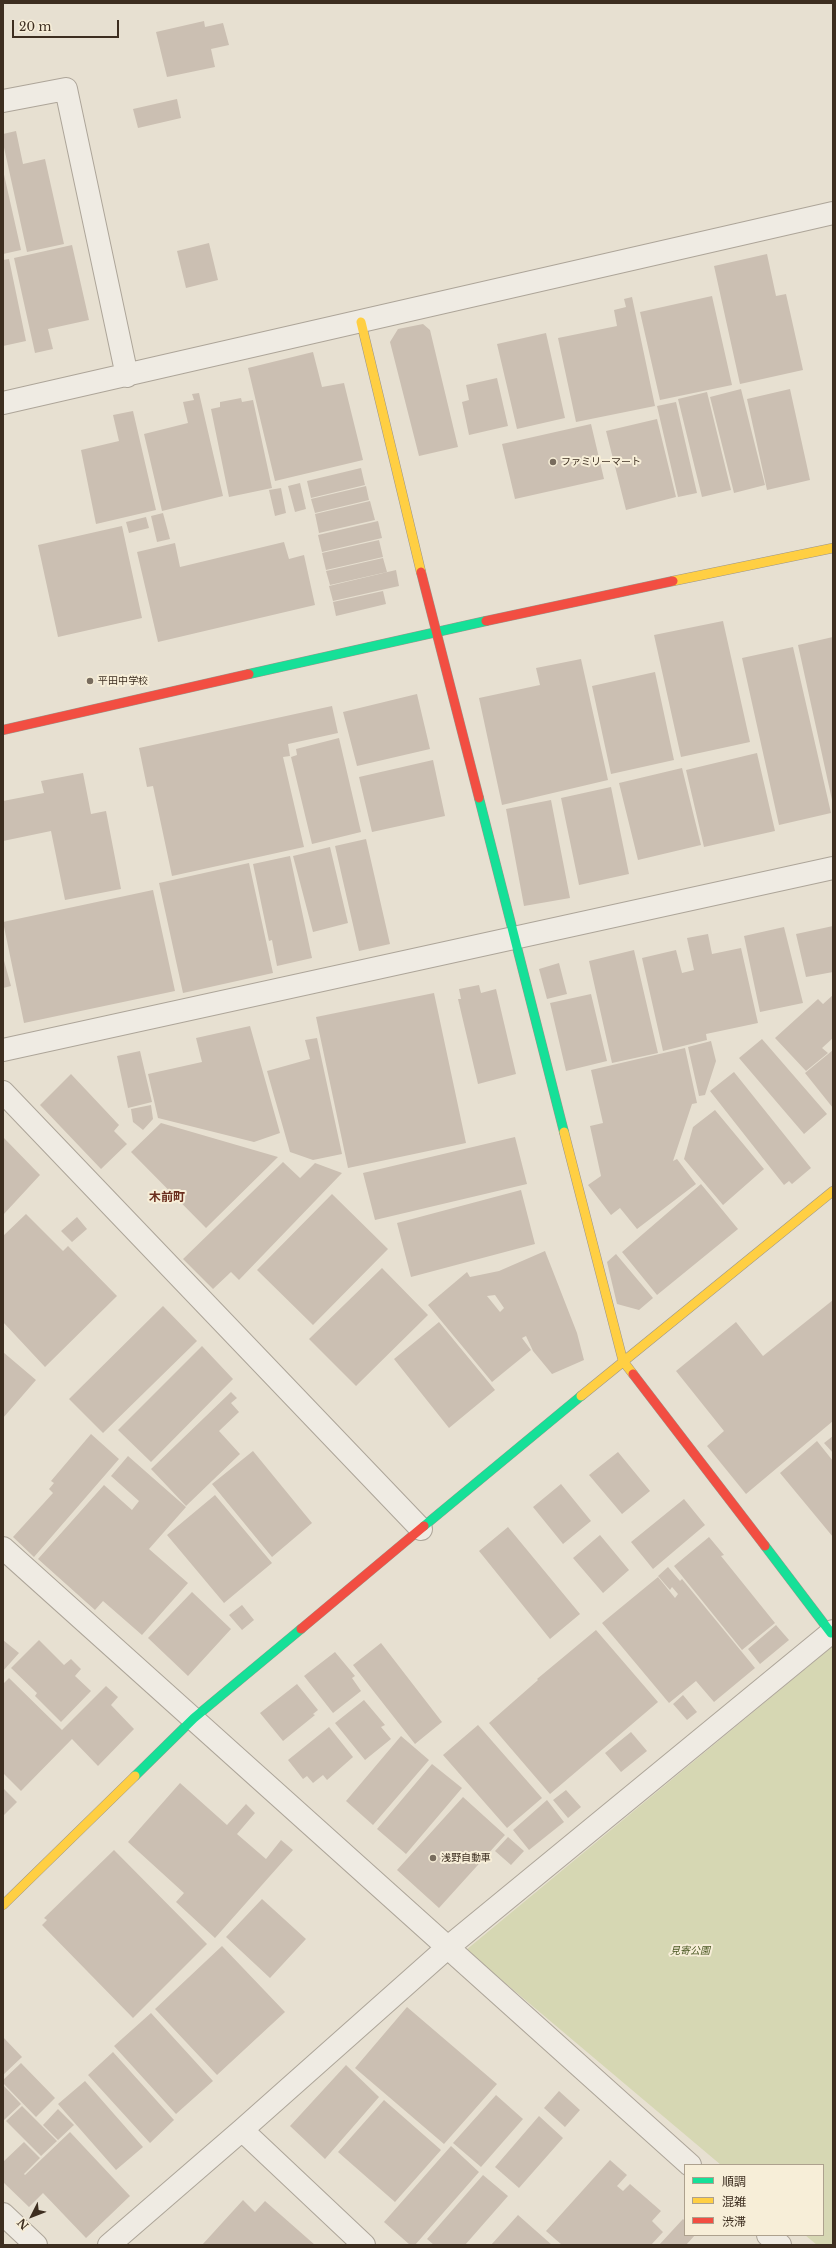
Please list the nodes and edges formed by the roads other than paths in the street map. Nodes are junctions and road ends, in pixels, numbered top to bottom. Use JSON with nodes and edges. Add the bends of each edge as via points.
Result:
{"nodes":[{"id":1,"x":3,"y":101,"type":"edge"},
{"id":2,"x":833,"y":213,"type":"edge"},
{"id":3,"x":361,"y":322,"type":"junction"},
{"id":4,"x":126,"y":376,"type":"junction"},
{"id":5,"x":3,"y":403,"type":"edge"},
{"id":6,"x":833,"y":548,"type":"edge"},
{"id":7,"x":436,"y":631,"type":"junction"},
{"id":8,"x":3,"y":730,"type":"edge"},
{"id":9,"x":833,"y":868,"type":"edge"},
{"id":10,"x":515,"y":938,"type":"junction"},
{"id":11,"x":3,"y":1050,"type":"edge"},
{"id":12,"x":3,"y":1092,"type":"edge"},
{"id":13,"x":833,"y":1191,"type":"edge"},
{"id":14,"x":623,"y":1361,"type":"junction"},
{"id":15,"x":421,"y":1529,"type":"junction"},
{"id":16,"x":3,"y":1548,"type":"edge"},
{"id":17,"x":832,"y":1632,"type":"edge"},
{"id":18,"x":194,"y":1718,"type":"junction"},
{"id":19,"x":3,"y":1905,"type":"edge"},
{"id":20,"x":446,"y":1948,"type":"junction"},
{"id":21,"x":242,"y":2130,"type":"junction"},
{"id":22,"x":689,"y":2164,"type":"edge"},
{"id":23,"x":3,"y":2214,"type":"edge"},
{"id":24,"x":769,"y":2236,"type":"edge"},
{"id":25,"x":36,"y":2245,"type":"edge"},
{"id":26,"x":109,"y":2245,"type":"edge"},
{"id":27,"x":364,"y":2245,"type":"edge"},
{"id":28,"x":780,"y":2245,"type":"edge"}],
"edges":[{"from":1,"to":4,"type":"street","via":[[66,89]]},
{"from":2,"to":3,"type":"street"},
{"from":3,"to":4,"type":"street"},
{"from":3,"to":7,"type":"street"},
{"from":4,"to":5,"type":"street"},
{"from":6,"to":7,"type":"street"},
{"from":7,"to":8,"type":"street"},
{"from":7,"to":10,"type":"street"},
{"from":9,"to":10,"type":"street"},
{"from":10,"to":11,"type":"street"},
{"from":10,"to":14,"type":"street"},
{"from":12,"to":15,"type":"street"},
{"from":13,"to":14,"type":"street"},
{"from":14,"to":15,"type":"street"},
{"from":14,"to":17,"type":"street"},
{"from":15,"to":18,"type":"street"},
{"from":16,"to":18,"type":"street"},
{"from":17,"to":20,"type":"street"},
{"from":18,"to":19,"type":"street"},
{"from":18,"to":20,"type":"street"},
{"from":20,"to":21,"type":"street"},
{"from":20,"to":22,"type":"street"},
{"from":21,"to":26,"type":"street"},
{"from":21,"to":27,"type":"street"},
{"from":23,"to":25,"type":"street"},
{"from":24,"to":28,"type":"street"}]}
